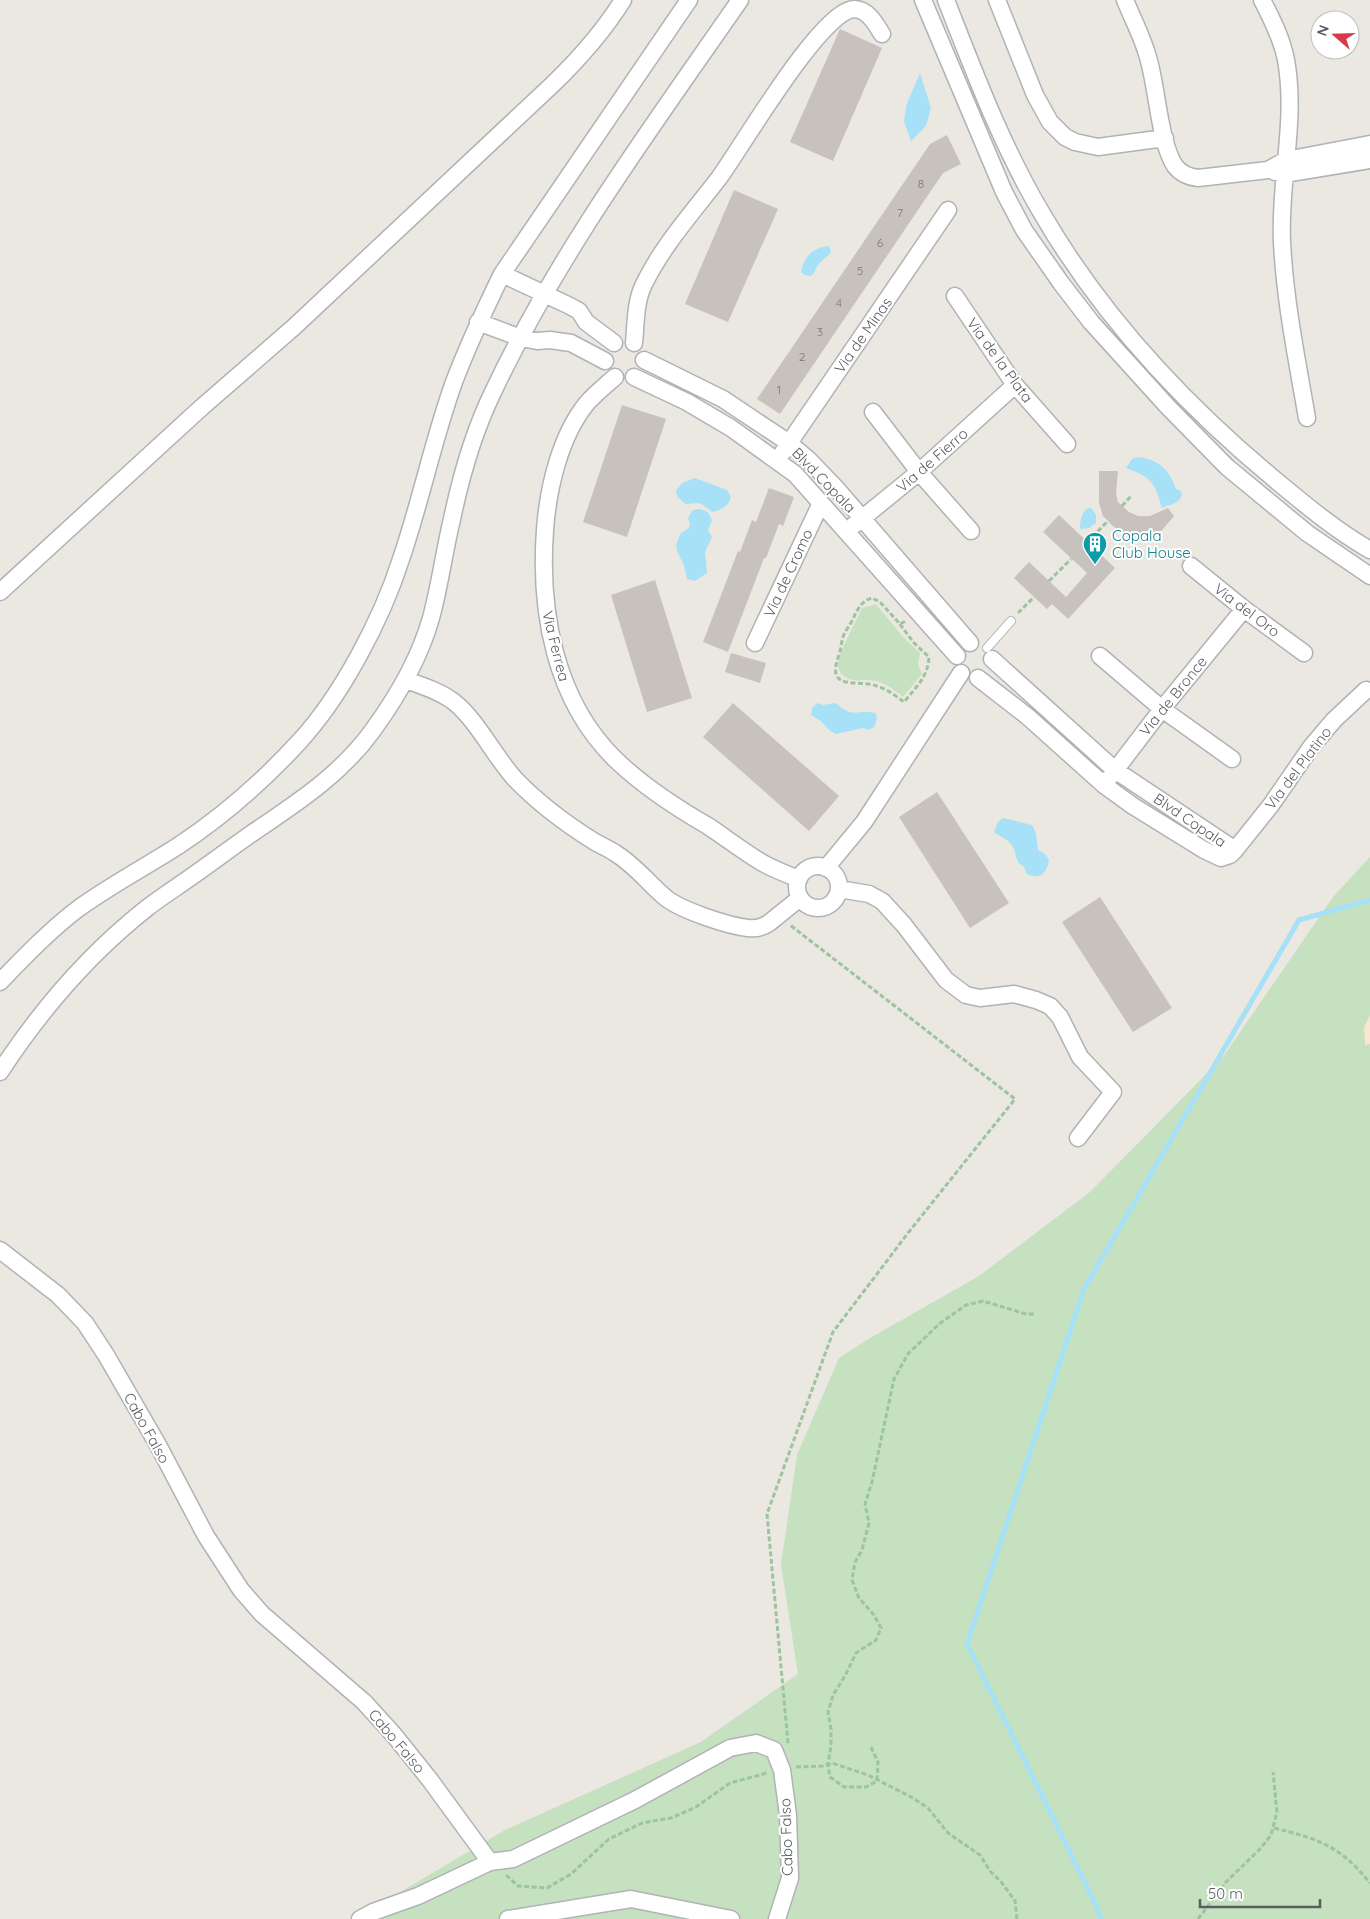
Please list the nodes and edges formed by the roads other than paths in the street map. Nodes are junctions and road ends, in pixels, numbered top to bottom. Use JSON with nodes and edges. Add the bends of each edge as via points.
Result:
{"nodes":[{"id":1,"x":624,"y":0,"type":"edge"},
{"id":2,"x":689,"y":0,"type":"edge"},
{"id":3,"x":740,"y":0,"type":"edge"},
{"id":4,"x":922,"y":0,"type":"edge"},
{"id":5,"x":946,"y":0,"type":"edge"},
{"id":6,"x":997,"y":0,"type":"edge"},
{"id":7,"x":1124,"y":0,"type":"edge"},
{"id":8,"x":1262,"y":0,"type":"edge"},
{"id":9,"x":882,"y":34,"type":"dead end"},
{"id":10,"x":1165,"y":138,"type":"junction"},
{"id":11,"x":1370,"y":144,"type":"edge"},
{"id":12,"x":1370,"y":160,"type":"edge"},
{"id":13,"x":1279,"y":168,"type":"junction"},
{"id":14,"x":948,"y":210,"type":"dead end"},
{"id":15,"x":1061,"y":245,"type":"junction"},
{"id":16,"x":1043,"y":258,"type":"junction"},
{"id":17,"x":502,"y":274,"type":"junction"},
{"id":18,"x":543,"y":295,"type":"junction"},
{"id":19,"x":954,"y":296,"type":"dead end"},
{"id":20,"x":478,"y":322,"type":"junction"},
{"id":21,"x":521,"y":338,"type":"junction"},
{"id":22,"x":634,"y":343,"type":"junction"},
{"id":23,"x":614,"y":344,"type":"junction"},
{"id":24,"x":644,"y":360,"type":"junction"},
{"id":25,"x":605,"y":361,"type":"junction"},
{"id":26,"x":615,"y":377,"type":"junction"},
{"id":27,"x":634,"y":377,"type":"junction"},
{"id":28,"x":1015,"y":386,"type":"junction"},
{"id":29,"x":873,"y":412,"type":"dead end"},
{"id":30,"x":1307,"y":418,"type":"dead end"},
{"id":31,"x":788,"y":443,"type":"junction"},
{"id":32,"x":1067,"y":444,"type":"dead end"},
{"id":33,"x":778,"y":460,"type":"junction"},
{"id":34,"x":919,"y":472,"type":"junction"},
{"id":35,"x":821,"y":503,"type":"junction"},
{"id":36,"x":862,"y":520,"type":"junction"},
{"id":37,"x":971,"y":530,"type":"dead end"},
{"id":38,"x":846,"y":531,"type":"junction"},
{"id":39,"x":1370,"y":550,"type":"edge"},
{"id":40,"x":1191,"y":566,"type":"dead end"},
{"id":41,"x":1370,"y":576,"type":"edge"},
{"id":42,"x":0,"y":592,"type":"edge"},
{"id":43,"x":1244,"y":609,"type":"junction"},
{"id":44,"x":1011,"y":621,"type":"road end"},
{"id":45,"x":754,"y":642,"type":"dead end"},
{"id":46,"x":970,"y":643,"type":"junction"},
{"id":47,"x":990,"y":653,"type":"junction"},
{"id":48,"x":1304,"y":653,"type":"dead end"},
{"id":49,"x":957,"y":656,"type":"junction"},
{"id":50,"x":1100,"y":656,"type":"dead end"},
{"id":51,"x":961,"y":673,"type":"junction"},
{"id":52,"x":978,"y":678,"type":"junction"},
{"id":53,"x":406,"y":680,"type":"junction"},
{"id":54,"x":1366,"y":690,"type":"dead end"},
{"id":55,"x":1162,"y":709,"type":"junction"},
{"id":56,"x":1232,"y":759,"type":"dead end"},
{"id":57,"x":1115,"y":770,"type":"junction"},
{"id":58,"x":1104,"y":785,"type":"junction"},
{"id":59,"x":1235,"y":850,"type":"junction"},
{"id":60,"x":826,"y":868,"type":"junction"},
{"id":61,"x":799,"y":879,"type":"junction"},
{"id":62,"x":840,"y":889,"type":"junction"},
{"id":63,"x":800,"y":898,"type":"junction"},
{"id":64,"x":0,"y":982,"type":"edge"},
{"id":65,"x":0,"y":1072,"type":"edge"},
{"id":66,"x":1078,"y":1138,"type":"dead end"},
{"id":67,"x":0,"y":1250,"type":"edge"},
{"id":68,"x":490,"y":1862,"type":"junction"},
{"id":69,"x":360,"y":1919,"type":"edge"},
{"id":70,"x":508,"y":1919,"type":"edge"},
{"id":71,"x":731,"y":1919,"type":"edge"},
{"id":72,"x":777,"y":1919,"type":"edge"}],
"edges":[{"from":1,"to":42,"type":"street","via":[[596,39],[552,85],[294,326]]},
{"from":2,"to":17,"type":"street"},
{"from":3,"to":18,"type":"street","via":[[593,214]]},
{"from":4,"to":16,"type":"street","via":[[1004,192]]},
{"from":5,"to":15,"type":"street","via":[[1000,133]]},
{"from":6,"to":10,"type":"street","via":[[1035,95],[1050,122],[1065,137],[1098,147]]},
{"from":7,"to":10,"type":"street","via":[[1149,61]]},
{"from":8,"to":13,"type":"street","via":[[1286,60],[1290,125]]},
{"from":9,"to":22,"type":"street","via":[[871,18],[855,9],[839,16],[799,60],[652,269],[640,296]]},
{"from":10,"to":13,"type":"street","via":[[1175,166],[1189,177],[1209,178]]},
{"from":11,"to":13,"type":"street"},
{"from":12,"to":13,"type":"street"},
{"from":13,"to":30,"type":"street","via":[[1285,294]]},
{"from":14,"to":31,"type":"street","name":"Via de Minas"},
{"from":15,"to":16,"type":"street"},
{"from":15,"to":39,"type":"street","via":[[1108,310],[1194,406],[1243,453],[1294,495],[1332,526]]},
{"from":16,"to":41,"type":"street","via":[[1091,322],[1168,408],[1227,467],[1307,533]]},
{"from":17,"to":18,"type":"street"},
{"from":17,"to":20,"type":"street"},
{"from":18,"to":21,"type":"street"},
{"from":18,"to":23,"type":"street","via":[[579,311],[586,322]]},
{"from":19,"to":28,"type":"street","name":"Via de la Plata"},
{"from":20,"to":21,"type":"street"},
{"from":20,"to":64,"type":"street","via":[[454,382],[402,559],[384,607],[330,702],[300,742],[260,782],[179,845],[78,909],[32,947]]},
{"from":21,"to":25,"type":"street","via":[[571,343]]},
{"from":21,"to":53,"type":"street","via":[[492,393],[462,477],[431,620]]},
{"from":22,"to":23,"type":"street"},
{"from":22,"to":24,"type":"street","via":[[643,353]]},
{"from":23,"to":25,"type":"street","via":[[609,348]]},
{"from":24,"to":27,"type":"street","via":[[640,373]]},
{"from":24,"to":31,"type":"street","name":"Blvd Copala","via":[[723,399]]},
{"from":25,"to":26,"type":"street"},
{"from":26,"to":27,"type":"street","via":[[628,380]]},
{"from":26,"to":61,"type":"street","name":"Via Ferrea","via":[[596,393],[577,420],[557,463],[550,488],[543,559],[545,595],[564,683],[595,737],[634,777],[761,862]]},
{"from":27,"to":33,"type":"street","name":"Blvd Copala","via":[[687,402]]},
{"from":28,"to":32,"type":"street","name":"Via de la Plata"},
{"from":28,"to":34,"type":"street","name":"Via de Fierro"},
{"from":29,"to":34,"type":"street"},
{"from":31,"to":33,"type":"street","name":"Via de Minas"},
{"from":31,"to":36,"type":"street","name":"Blvd Copala","via":[[835,487]]},
{"from":33,"to":35,"type":"street","name":"Blvd Copala"},
{"from":34,"to":36,"type":"street","name":"Via de Fierro"},
{"from":34,"to":37,"type":"street"},
{"from":35,"to":38,"type":"street","name":"Blvd Copala"},
{"from":35,"to":45,"type":"street","name":"Via de Cromo"},
{"from":36,"to":38,"type":"street","name":"Via de Fierro"},
{"from":36,"to":46,"type":"street","name":"Blvd Copala"},
{"from":38,"to":49,"type":"street","name":"Blvd Copala"},
{"from":40,"to":43,"type":"street","name":"Via del Oro"},
{"from":43,"to":48,"type":"street","name":"Via del Oro"},
{"from":43,"to":55,"type":"street","name":"Via de Bronce"},
{"from":44,"to":47,"type":"lane"},
{"from":46,"to":47,"type":"street","name":"Blvd Copala","via":[[982,644]]},
{"from":46,"to":49,"type":"street"},
{"from":47,"to":52,"type":"street","via":[[989,671]]},
{"from":47,"to":57,"type":"street","name":"Blvd Copala"},
{"from":49,"to":51,"type":"street","name":"Blvd Copala"},
{"from":50,"to":55,"type":"street"},
{"from":51,"to":52,"type":"street","name":"Blvd Copala","via":[[972,679]]},
{"from":51,"to":60,"type":"street","via":[[864,822]]},
{"from":52,"to":58,"type":"street","name":"Blvd Copala","via":[[1027,716]]},
{"from":53,"to":63,"type":"street","via":[[454,702],[514,777],[540,802],[557,817],[631,865],[668,900],[725,923],[748,928],[764,926]]},
{"from":53,"to":65,"type":"street","via":[[371,734],[321,785],[147,908],[101,949],[52,1002]]},
{"from":54,"to":59,"type":"street","name":"Via del Platino","via":[[1311,747]]},
{"from":55,"to":56,"type":"street"},
{"from":55,"to":57,"type":"street","name":"Via de Bronce"},
{"from":57,"to":58,"type":"street","name":"Via de Bronce"},
{"from":57,"to":59,"type":"street","name":"Blvd Copala"},
{"from":58,"to":59,"type":"street","name":"Blvd Copala","via":[[1216,857],[1226,857]]},
{"from":60,"to":61,"type":"street","via":[[813,866]]},
{"from":60,"to":62,"type":"street","via":[[836,876]]},
{"from":61,"to":63,"type":"street"},
{"from":62,"to":63,"type":"street","via":[[834,901],[824,908],[810,907]]},
{"from":62,"to":66,"type":"street","via":[[869,894],[882,901],[946,980],[966,995],[980,998],[1014,994],[1050,1006],[1060,1017],[1080,1057],[1113,1092]]},
{"from":67,"to":68,"type":"street","name":"Cabo Falso","via":[[58,1295],[85,1324],[158,1445],[206,1536],[241,1590],[262,1614],[364,1702],[430,1780]]},
{"from":68,"to":69,"type":"street"},
{"from":68,"to":72,"type":"street","name":"Cabo Falso","via":[[513,1859],[635,1800],[730,1748],[756,1743],[774,1750],[782,1770],[788,1815],[790,1878]]},
{"from":70,"to":71,"type":"street","via":[[631,1899]]}]}
